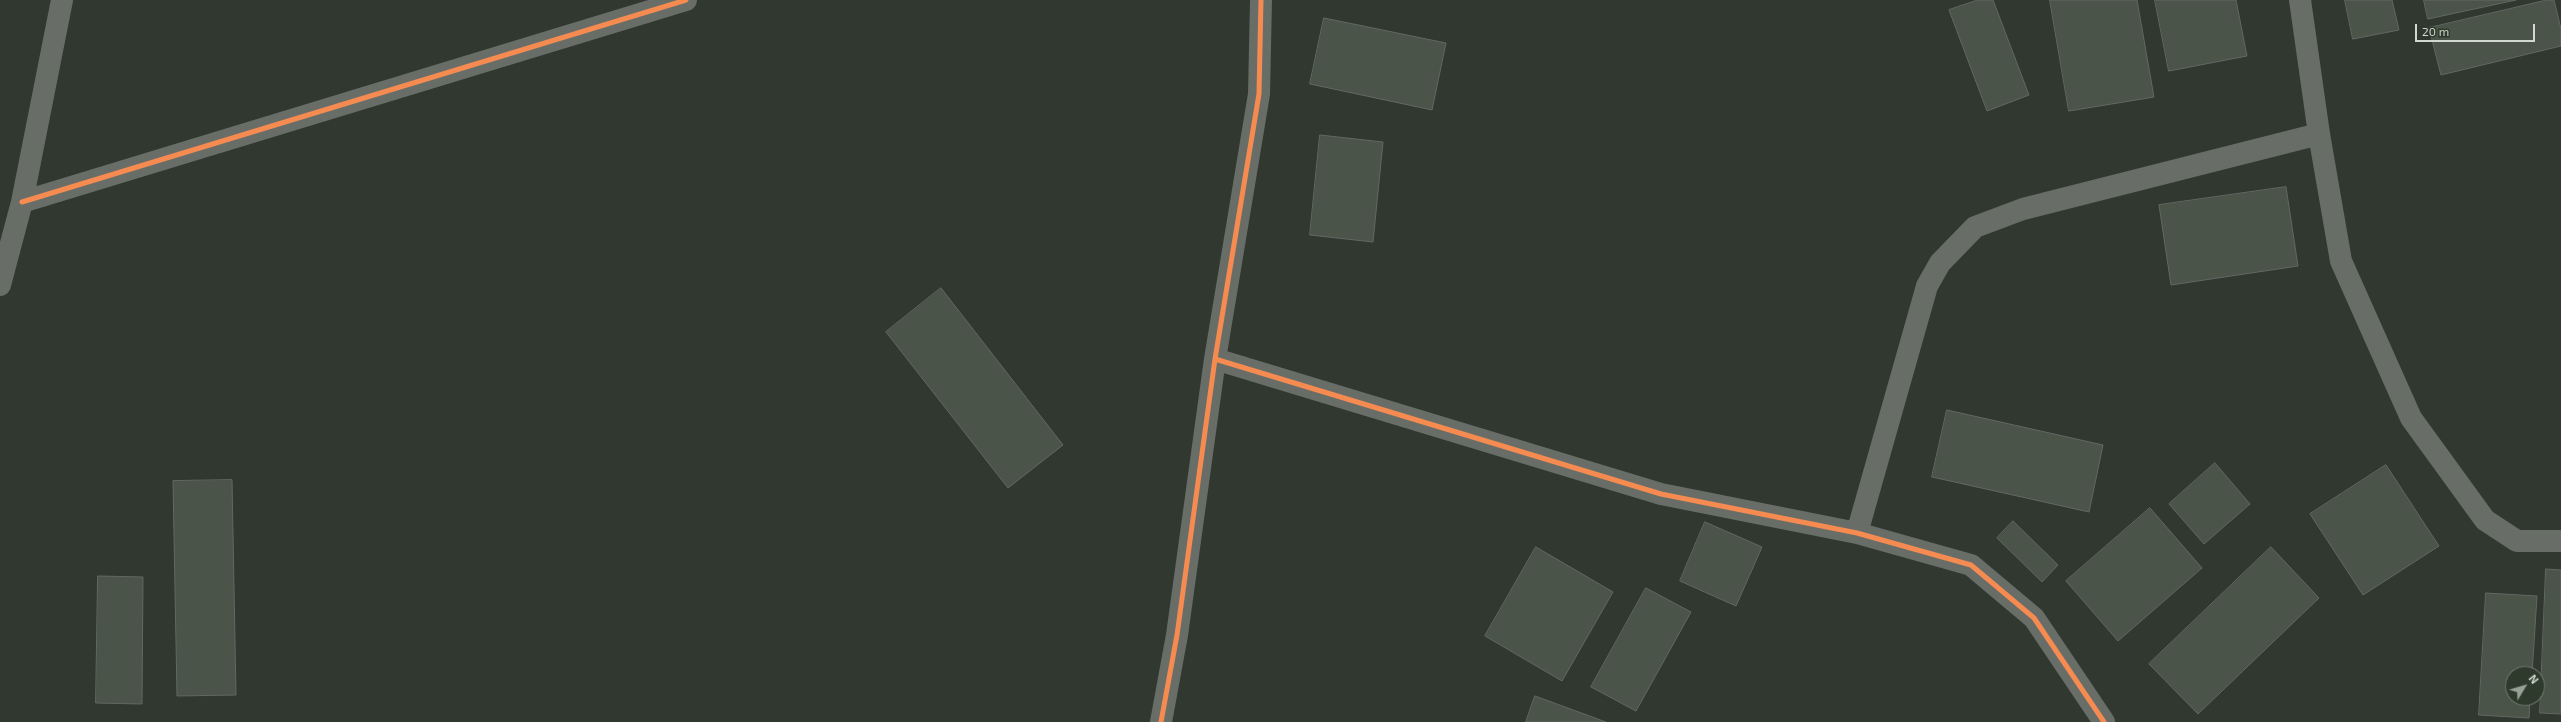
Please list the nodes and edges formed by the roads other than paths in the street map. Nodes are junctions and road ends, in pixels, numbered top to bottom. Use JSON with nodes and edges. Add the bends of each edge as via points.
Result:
{"nodes":[{"id":1,"x":62,"y":0,"type":"edge"},
{"id":2,"x":686,"y":0,"type":"edge"},
{"id":3,"x":1261,"y":0,"type":"edge"},
{"id":4,"x":2300,"y":0,"type":"edge"},
{"id":5,"x":2319,"y":134,"type":"junction"},
{"id":6,"x":22,"y":202,"type":"junction"},
{"id":7,"x":0,"y":284,"type":"edge"},
{"id":8,"x":1215,"y":359,"type":"junction"},
{"id":9,"x":1857,"y":532,"type":"junction"},
{"id":10,"x":2561,"y":541,"type":"edge"},
{"id":11,"x":1161,"y":722,"type":"edge"},
{"id":12,"x":2104,"y":722,"type":"edge"}],
"edges":[{"from":1,"to":6,"type":"street"},
{"from":2,"to":6,"type":"street"},
{"from":3,"to":8,"type":"street","via":[[1259,94]]},
{"from":4,"to":5,"type":"street"},
{"from":5,"to":9,"type":"street","via":[[2023,209],[1975,227],[1940,263],[1927,286]]},
{"from":5,"to":10,"type":"street","via":[[2341,261],[2411,418],[2485,520],[2517,541]]},
{"from":6,"to":7,"type":"street"},
{"from":8,"to":9,"type":"street","via":[[1661,494]]},
{"from":8,"to":11,"type":"street","via":[[1177,635]]},
{"from":9,"to":12,"type":"street","via":[[1971,565],[2034,618]]}]}
